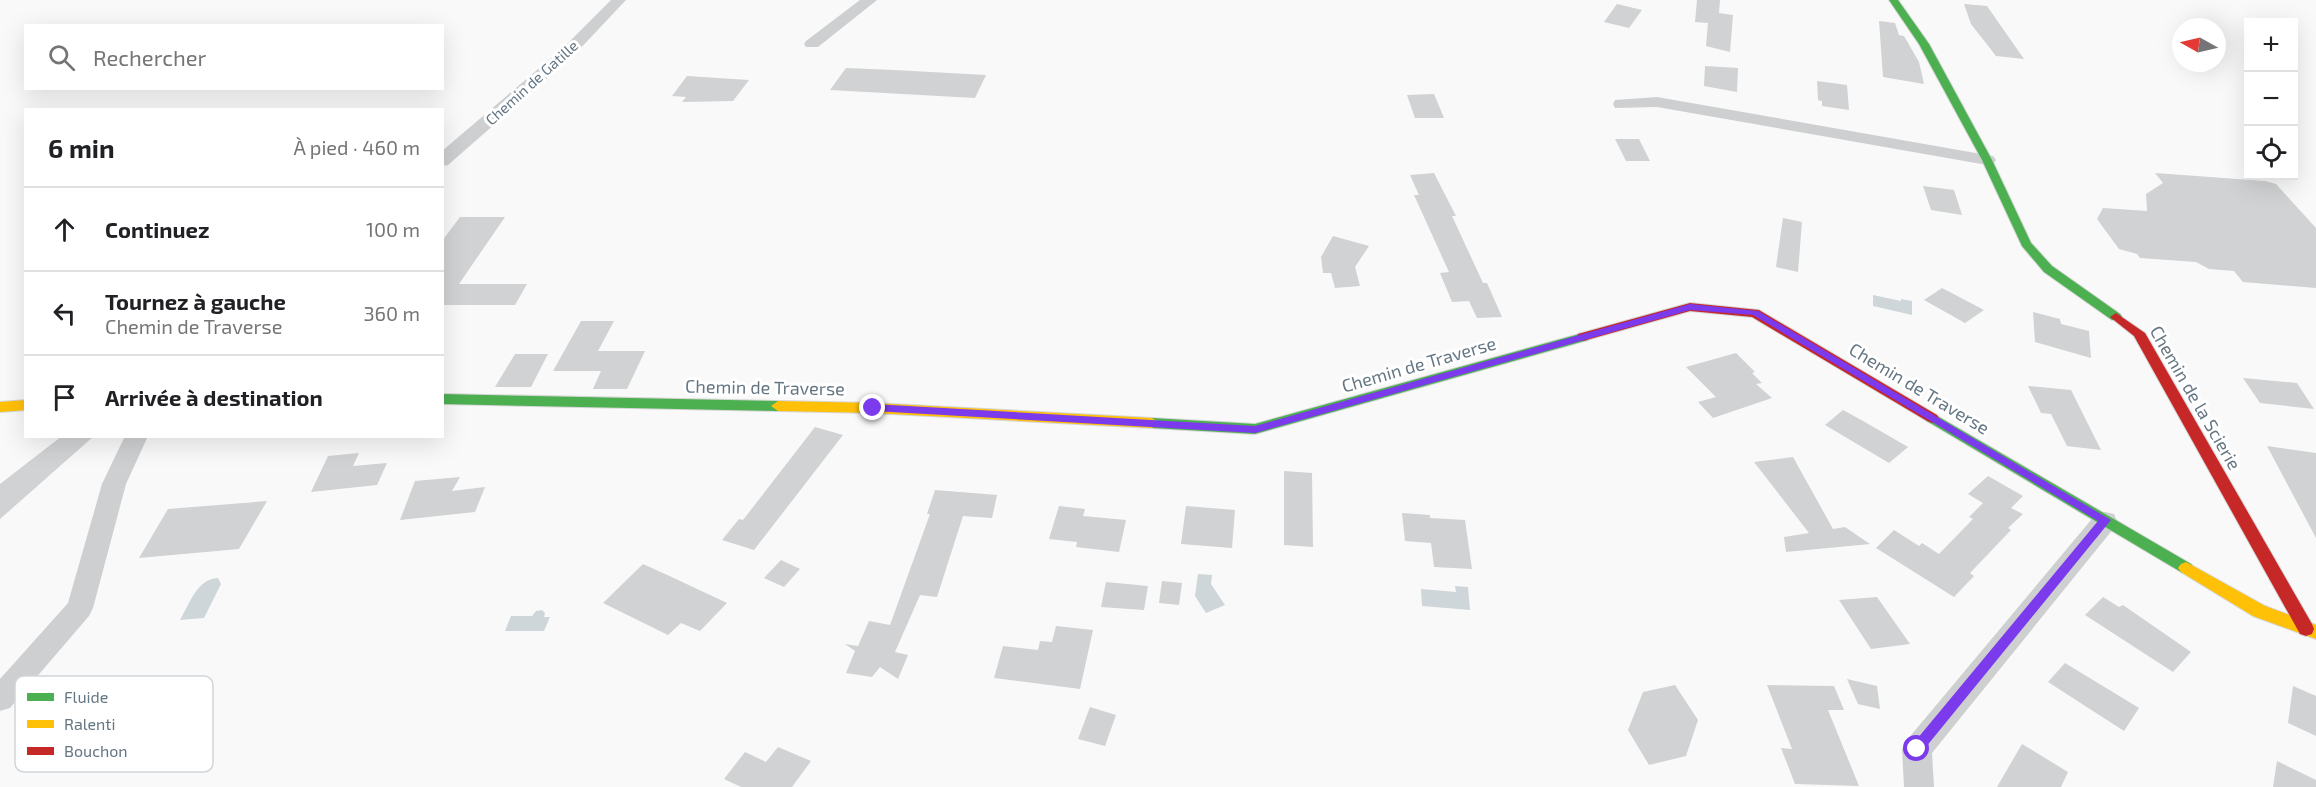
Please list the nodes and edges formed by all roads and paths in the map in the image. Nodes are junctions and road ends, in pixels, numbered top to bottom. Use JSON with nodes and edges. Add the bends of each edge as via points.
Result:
{"nodes":[{"id":1,"x":619,"y":0,"type":"edge"},
{"id":2,"x":870,"y":0,"type":"edge"},
{"id":3,"x":1893,"y":0,"type":"edge"},
{"id":4,"x":812,"y":44,"type":"dead end"},
{"id":5,"x":1621,"y":104,"type":"dead end"},
{"id":6,"x":444,"y":159,"type":"edge"},
{"id":7,"x":1987,"y":160,"type":"junction"},
{"id":8,"x":444,"y":399,"type":"edge"},
{"id":9,"x":24,"y":405,"type":"edge"},
{"id":10,"x":0,"y":407,"type":"edge"},
{"id":11,"x":135,"y":438,"type":"edge"},
{"id":12,"x":2105,"y":520,"type":"junction"},
{"id":13,"x":2311,"y":631,"type":"edge"},
{"id":14,"x":20,"y":676,"type":"edge"},
{"id":15,"x":15,"y":682,"type":"edge"},
{"id":16,"x":0,"y":699,"type":"edge"},
{"id":17,"x":1918,"y":787,"type":"edge"}],
"edges":[{"from":1,"to":6,"type":"street","name":"Chemin de Gatille","via":[[570,50]]},
{"from":2,"to":4,"type":"street"},
{"from":3,"to":7,"type":"street","name":"Chemin de la Scierie","via":[[1924,44]]},
{"from":5,"to":7,"type":"street","via":[[1657,102]]},
{"from":7,"to":13,"type":"street","name":"Chemin de la Scierie","via":[[2026,244],[2048,269],[2139,333]]},
{"from":8,"to":12,"type":"street","name":"Chemin de Traverse","via":[[873,408],[1255,429],[1690,307],[1755,313]]},
{"from":9,"to":10,"type":"street"},
{"from":11,"to":14,"type":"street","via":[[114,484],[80,608]]},
{"from":12,"to":13,"type":"street","name":"Chemin de Traverse","via":[[2259,611]]},
{"from":12,"to":17,"type":"street","via":[[1917,749]]},
{"from":15,"to":16,"type":"street"}]}
